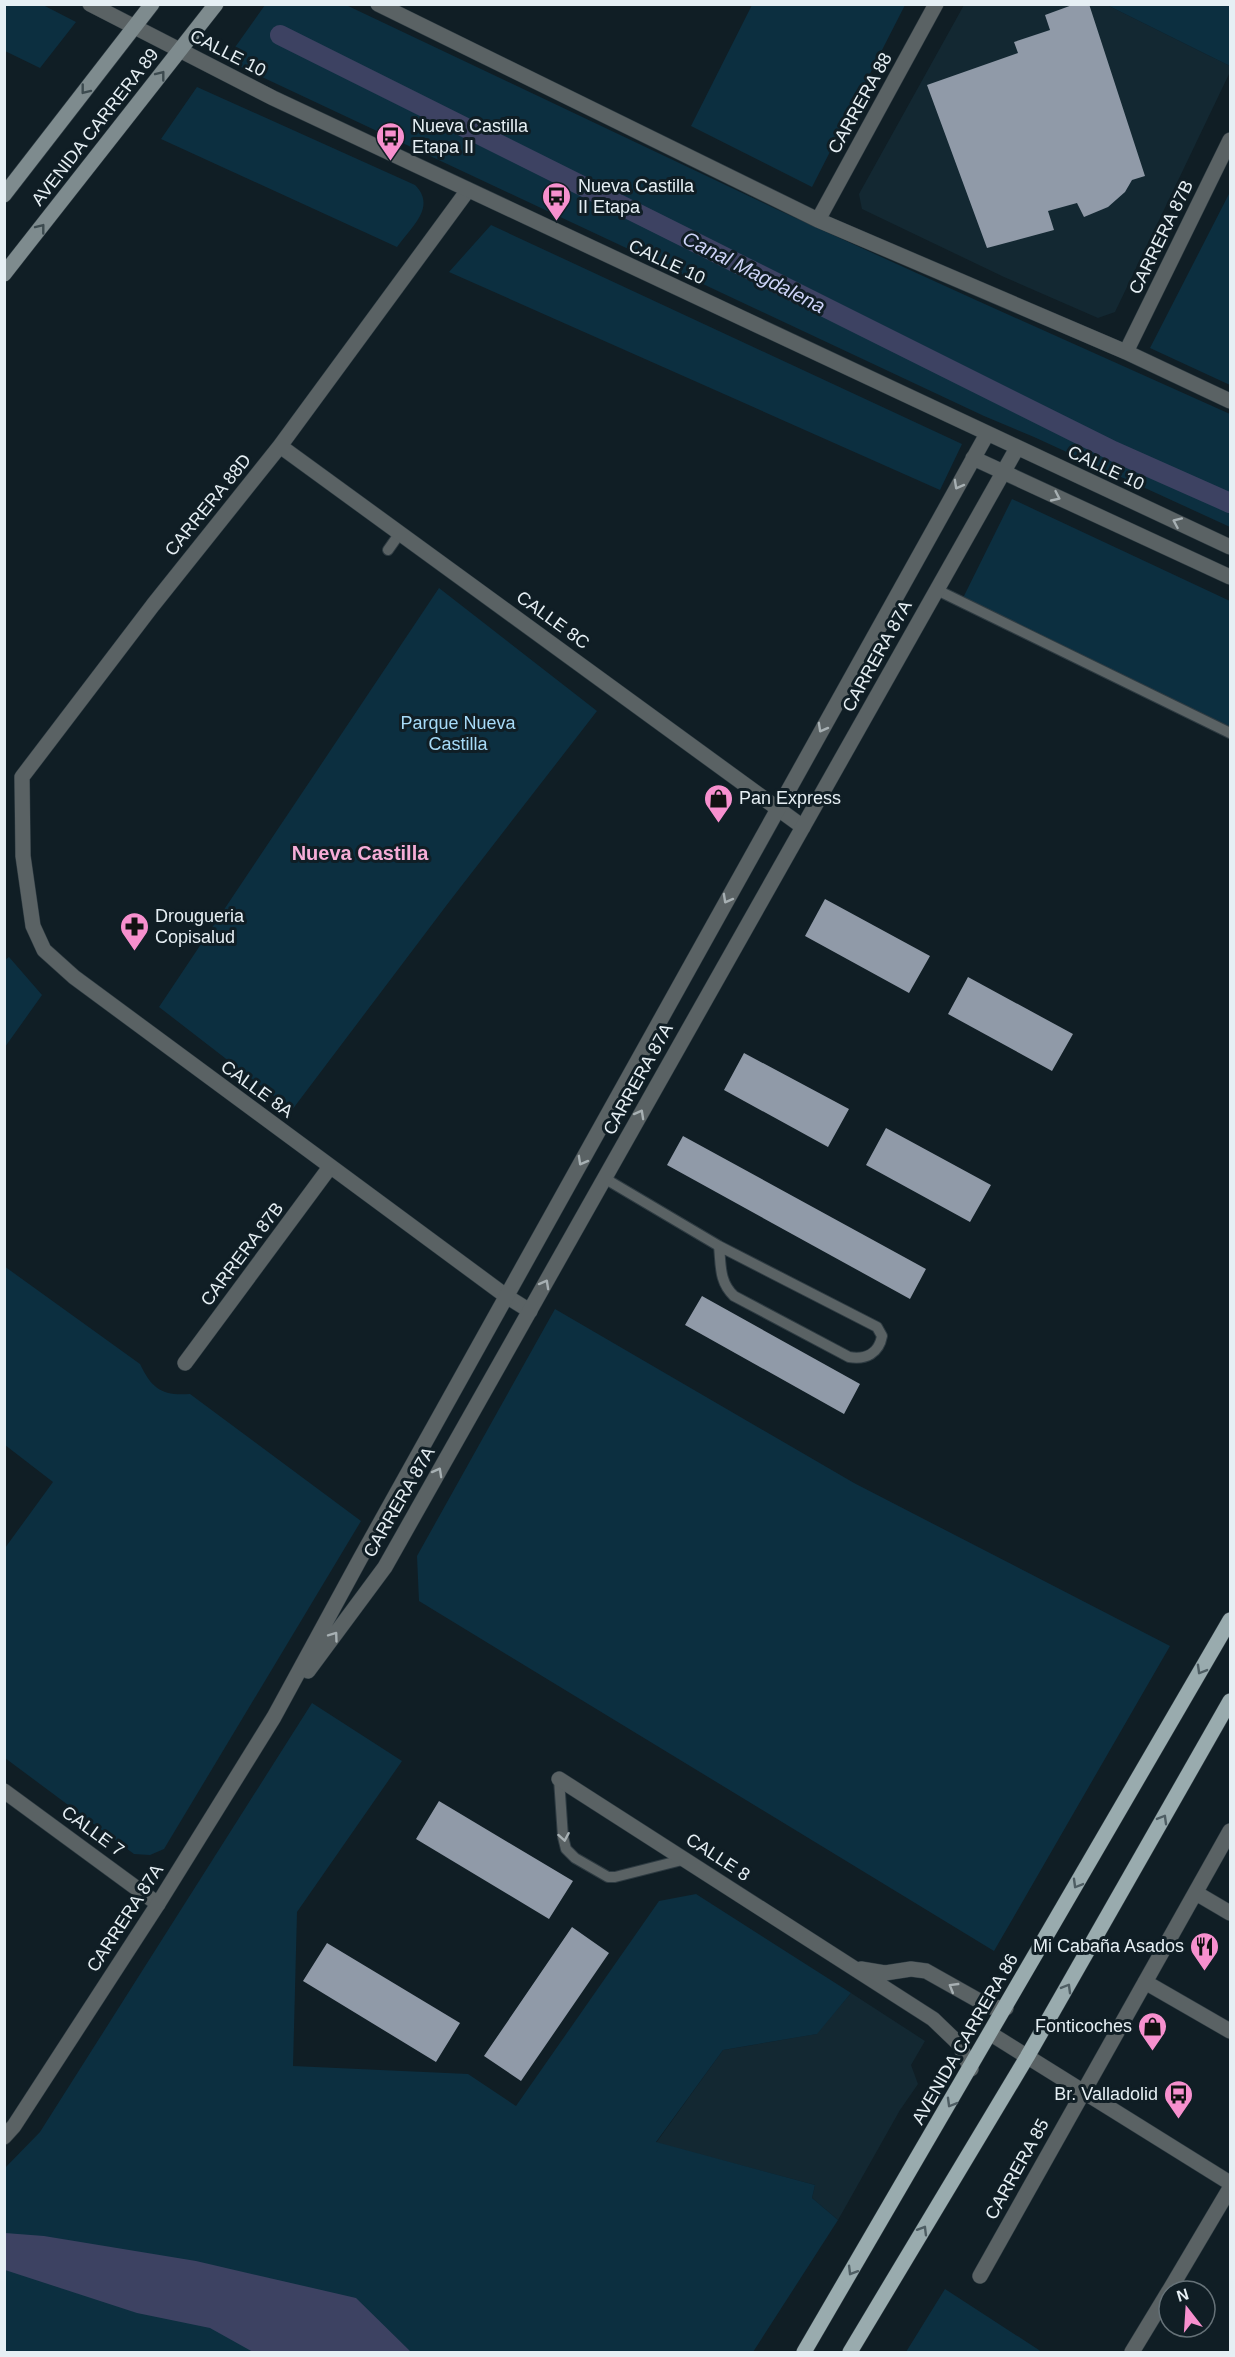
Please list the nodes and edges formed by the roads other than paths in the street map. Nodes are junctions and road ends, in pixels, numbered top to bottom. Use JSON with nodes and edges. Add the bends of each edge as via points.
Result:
{"nodes":[{"id":1,"x":90,"y":4,"type":"edge"},
{"id":2,"x":152,"y":4,"type":"edge"},
{"id":3,"x":216,"y":4,"type":"edge"},
{"id":4,"x":378,"y":4,"type":"edge"},
{"id":5,"x":936,"y":4,"type":"edge"},
{"id":6,"x":134,"y":27,"type":"junction"},
{"id":7,"x":180,"y":51,"type":"junction"},
{"id":8,"x":1230,"y":140,"type":"edge"},
{"id":9,"x":468,"y":190,"type":"junction"},
{"id":10,"x":4,"y":195,"type":"edge"},
{"id":11,"x":818,"y":220,"type":"junction"},
{"id":12,"x":4,"y":274,"type":"edge"},
{"id":13,"x":1125,"y":352,"type":"junction"},
{"id":14,"x":1230,"y":401,"type":"edge"},
{"id":15,"x":987,"y":434,"type":"junction"},
{"id":16,"x":280,"y":446,"type":"junction"},
{"id":17,"x":1017,"y":448,"type":"junction"},
{"id":18,"x":973,"y":458,"type":"junction"},
{"id":19,"x":1003,"y":472,"type":"junction"},
{"id":20,"x":400,"y":533,"type":"junction"},
{"id":21,"x":1230,"y":546,"type":"edge"},
{"id":22,"x":388,"y":550,"type":"dead end"},
{"id":23,"x":1230,"y":577,"type":"edge"},
{"id":24,"x":937,"y":590,"type":"junction"},
{"id":25,"x":1230,"y":733,"type":"edge"},
{"id":26,"x":778,"y":809,"type":"junction"},
{"id":27,"x":803,"y":827,"type":"junction"},
{"id":28,"x":23,"y":856,"type":"joint"},
{"id":29,"x":330,"y":1167,"type":"junction"},
{"id":30,"x":604,"y":1179,"type":"junction"},
{"id":31,"x":719,"y":1246,"type":"junction"},
{"id":32,"x":506,"y":1296,"type":"junction"},
{"id":33,"x":530,"y":1311,"type":"junction"},
{"id":34,"x":185,"y":1363,"type":"dead end"},
{"id":35,"x":1230,"y":1620,"type":"edge"},
{"id":36,"x":1230,"y":1701,"type":"edge"},
{"id":37,"x":274,"y":1717,"type":"junction"},
{"id":38,"x":559,"y":1779,"type":"joint"},
{"id":39,"x":4,"y":1791,"type":"edge"},
{"id":40,"x":1230,"y":1831,"type":"edge"},
{"id":41,"x":686,"y":1859,"type":"junction"},
{"id":42,"x":1196,"y":1893,"type":"junction"},
{"id":43,"x":158,"y":1904,"type":"junction"},
{"id":44,"x":1230,"y":1913,"type":"edge"},
{"id":45,"x":856,"y":1968,"type":"junction"},
{"id":46,"x":1145,"y":1982,"type":"junction"},
{"id":47,"x":1006,"y":2008,"type":"junction"},
{"id":48,"x":1230,"y":2031,"type":"edge"},
{"id":49,"x":991,"y":2034,"type":"junction"},
{"id":50,"x":1027,"y":2057,"type":"junction"},
{"id":51,"x":970,"y":2069,"type":"junction"},
{"id":52,"x":1083,"y":2092,"type":"junction"},
{"id":53,"x":4,"y":2137,"type":"edge"},
{"id":54,"x":1230,"y":2183,"type":"edge"},
{"id":55,"x":1230,"y":2188,"type":"edge"},
{"id":56,"x":980,"y":2276,"type":"dead end"},
{"id":57,"x":1176,"y":2279,"type":"edge"},
{"id":58,"x":1157,"y":2311,"type":"edge"},
{"id":59,"x":804,"y":2352,"type":"edge"},
{"id":60,"x":850,"y":2352,"type":"edge"},
{"id":61,"x":1132,"y":2352,"type":"edge"}],
"edges":[{"from":1,"to":6,"type":"street","name":"CALLE 10"},
{"from":2,"to":6,"type":"main road","name":"AVENIDA CARRERA 89"},
{"from":3,"to":7,"type":"main road","name":"AVENIDA CARRERA 89"},
{"from":4,"to":11,"type":"street"},
{"from":5,"to":11,"type":"street","name":"CARRERA 88"},
{"from":6,"to":7,"type":"street","name":"CALLE 10"},
{"from":6,"to":10,"type":"main road","name":"AVENIDA CARRERA 89","one_way":true},
{"from":7,"to":9,"type":"street","name":"CALLE 10"},
{"from":12,"to":7,"type":"main road","name":"AVENIDA CARRERA 89","one_way":true},
{"from":8,"to":13,"type":"street","name":"CARRERA 87B"},
{"from":9,"to":15,"type":"street","name":"CALLE 10"},
{"from":9,"to":16,"type":"street","name":"CARRERA 88D"},
{"from":11,"to":13,"type":"street"},
{"from":13,"to":14,"type":"street"},
{"from":15,"to":17,"type":"street","name":"CALLE 10"},
{"from":15,"to":18,"type":"street","name":"CARRERA 87A"},
{"from":16,"to":20,"type":"street","name":"CALLE 8C"},
{"from":16,"to":28,"type":"street","name":"CARRERA 88D","via":[[22,777]]},
{"from":17,"to":19,"type":"street","name":"CARRERA 87A"},
{"from":21,"to":17,"type":"street","name":"CALLE 10","one_way":true},
{"from":18,"to":19,"type":"street"},
{"from":18,"to":26,"type":"street","name":"CARRERA 87A","one_way":true},
{"from":19,"to":23,"type":"street","one_way":true},
{"from":19,"to":24,"type":"street","name":"CARRERA 87A"},
{"from":20,"to":22,"type":"lane"},
{"from":20,"to":26,"type":"street","name":"CALLE 8C"},
{"from":24,"to":25,"type":"lane"},
{"from":24,"to":27,"type":"street","name":"CARRERA 87A"},
{"from":26,"to":27,"type":"street","name":"CALLE 8C"},
{"from":26,"to":32,"type":"street","name":"CARRERA 87A","one_way":true},
{"from":30,"to":27,"type":"street","name":"CARRERA 87A","one_way":true},
{"from":28,"to":29,"type":"street","name":"CALLE 8A","via":[[33,926],[44,950]]},
{"from":29,"to":32,"type":"street","name":"CALLE 8A"},
{"from":29,"to":34,"type":"street","name":"CARRERA 87B"},
{"from":30,"to":31,"type":"lane"},
{"from":33,"to":30,"type":"street","name":"CARRERA 87A","one_way":true},
{"from":31,"to":31,"type":"lane","via":[[722,1280],[734,1296],[849,1357],[861,1359],[872,1355],[881,1345],[877,1327]]},
{"from":32,"to":33,"type":"street","name":"CALLE 8A"},
{"from":32,"to":37,"type":"street","name":"CARRERA 87A"},
{"from":37,"to":33,"type":"street","name":"CARRERA 87A","one_way":true,"via":[[385,1567]]},
{"from":35,"to":47,"type":"main road","name":"AVENIDA CARRERA 86","one_way":true},
{"from":50,"to":36,"type":"main road","one_way":true},
{"from":37,"to":43,"type":"street","name":"CARRERA 87A"},
{"from":38,"to":41,"type":"street","name":"CALLE 8"},
{"from":38,"to":41,"type":"lane","one_way":true,"via":[[563,1837],[566,1849],[575,1858],[615,1877]]},
{"from":39,"to":43,"type":"street","name":"CALLE 7"},
{"from":40,"to":42,"type":"street","name":"CARRERA 85"},
{"from":41,"to":45,"type":"street","name":"CALLE 8"},
{"from":42,"to":44,"type":"street"},
{"from":42,"to":46,"type":"street","name":"CARRERA 85"},
{"from":43,"to":53,"type":"street","name":"CARRERA 87A"},
{"from":47,"to":45,"type":"street","name":"CALLE 8","one_way":true,"via":[[990,2007],[926,1971],[885,1973]]},
{"from":45,"to":51,"type":"street","name":"CALLE 8","via":[[942,2026],[959,2044]]},
{"from":46,"to":48,"type":"street"},
{"from":46,"to":52,"type":"street","name":"CARRERA 85"},
{"from":47,"to":49,"type":"main road","name":"AVENIDA CARRERA 86"},
{"from":49,"to":50,"type":"street"},
{"from":49,"to":51,"type":"main road","name":"AVENIDA CARRERA 86"},
{"from":50,"to":52,"type":"street"},
{"from":60,"to":50,"type":"main road","one_way":true},
{"from":51,"to":59,"type":"main road","name":"AVENIDA CARRERA 86","one_way":true},
{"from":52,"to":54,"type":"street"},
{"from":52,"to":56,"type":"street","name":"CARRERA 85"},
{"from":55,"to":57,"type":"street"},
{"from":58,"to":61,"type":"street"}]}
